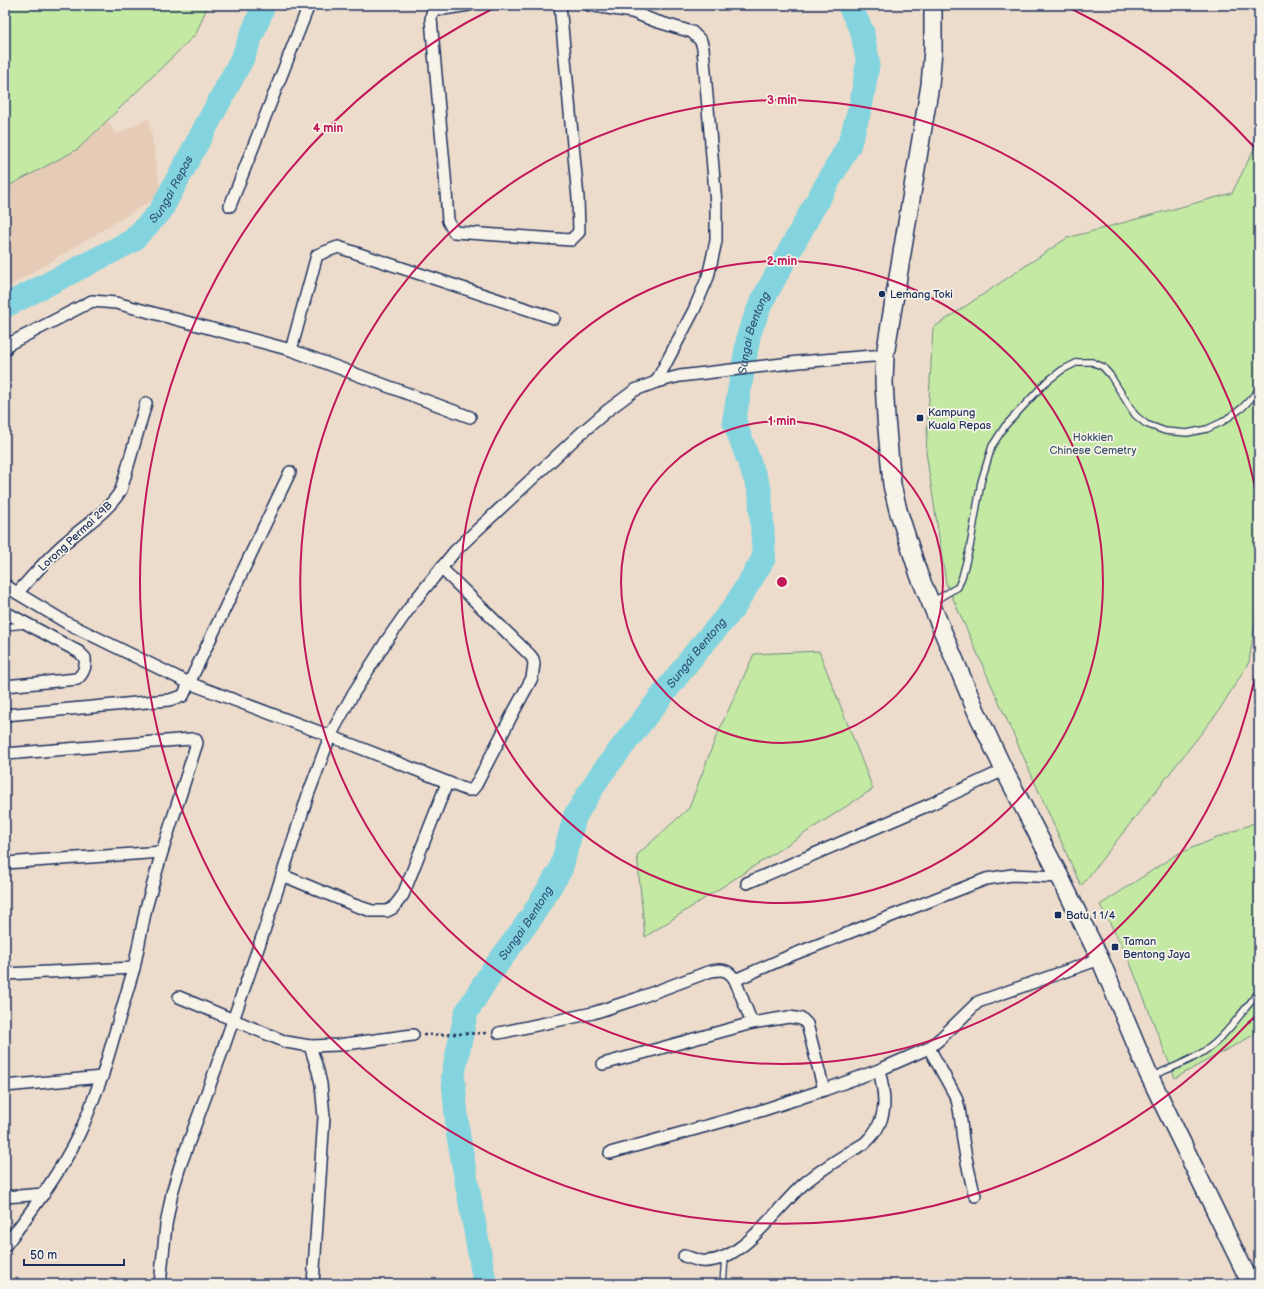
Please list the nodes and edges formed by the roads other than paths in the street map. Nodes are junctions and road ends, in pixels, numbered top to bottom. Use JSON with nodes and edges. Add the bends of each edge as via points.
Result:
{"nodes":[{"id":1,"x":309,"y":5,"type":"edge"},
{"id":2,"x":426,"y":5,"type":"edge"},
{"id":3,"x":469,"y":5,"type":"edge"},
{"id":4,"x":560,"y":5,"type":"edge"},
{"id":5,"x":589,"y":5,"type":"edge"},
{"id":6,"x":933,"y":5,"type":"edge"},
{"id":7,"x":437,"y":10,"type":"junction"},
{"id":8,"x":230,"y":206,"type":"dead end"},
{"id":9,"x":554,"y":318,"type":"dead end"},
{"id":10,"x":5,"y":350,"type":"edge"},
{"id":11,"x":291,"y":350,"type":"junction"},
{"id":12,"x":885,"y":355,"type":"junction"},
{"id":13,"x":656,"y":382,"type":"junction"},
{"id":14,"x":1259,"y":390,"type":"edge"},
{"id":15,"x":146,"y":403,"type":"dead end"},
{"id":16,"x":470,"y":417,"type":"dead end"},
{"id":17,"x":290,"y":472,"type":"dead end"},
{"id":18,"x":441,"y":568,"type":"junction"},
{"id":19,"x":5,"y":585,"type":"edge"},
{"id":20,"x":17,"y":593,"type":"junction"},
{"id":21,"x":930,"y":603,"type":"junction"},
{"id":22,"x":5,"y":612,"type":"edge"},
{"id":23,"x":29,"y":625,"type":"junction"},
{"id":24,"x":5,"y":627,"type":"edge"},
{"id":25,"x":189,"y":684,"type":"junction"},
{"id":26,"x":5,"y":686,"type":"edge"},
{"id":27,"x":5,"y":715,"type":"edge"},
{"id":28,"x":330,"y":736,"type":"junction"},
{"id":29,"x":5,"y":754,"type":"edge"},
{"id":30,"x":1004,"y":770,"type":"junction"},
{"id":31,"x":447,"y":783,"type":"junction"},
{"id":32,"x":162,"y":852,"type":"junction"},
{"id":33,"x":5,"y":863,"type":"edge"},
{"id":34,"x":282,"y":875,"type":"junction"},
{"id":35,"x":1060,"y":876,"type":"junction"},
{"id":36,"x":747,"y":882,"type":"dead end"},
{"id":37,"x":1100,"y":960,"type":"junction"},
{"id":38,"x":134,"y":968,"type":"junction"},
{"id":39,"x":5,"y":974,"type":"edge"},
{"id":40,"x":735,"y":980,"type":"junction"},
{"id":41,"x":1259,"y":992,"type":"edge"},
{"id":42,"x":179,"y":997,"type":"dead end"},
{"id":43,"x":233,"y":1020,"type":"junction"},
{"id":44,"x":752,"y":1023,"type":"junction"},
{"id":45,"x":499,"y":1033,"type":"road end"},
{"id":46,"x":413,"y":1035,"type":"road end"},
{"id":47,"x":310,"y":1046,"type":"junction"},
{"id":48,"x":929,"y":1048,"type":"junction"},
{"id":49,"x":603,"y":1064,"type":"dead end"},
{"id":50,"x":879,"y":1070,"type":"junction"},
{"id":51,"x":102,"y":1077,"type":"junction"},
{"id":52,"x":1150,"y":1077,"type":"junction"},
{"id":53,"x":5,"y":1086,"type":"edge"},
{"id":54,"x":824,"y":1090,"type":"junction"},
{"id":55,"x":610,"y":1152,"type":"dead end"},
{"id":56,"x":44,"y":1194,"type":"junction"},
{"id":57,"x":975,"y":1196,"type":"dead end"},
{"id":58,"x":5,"y":1197,"type":"edge"},
{"id":59,"x":5,"y":1246,"type":"edge"},
{"id":60,"x":684,"y":1256,"type":"dead end"},
{"id":61,"x":725,"y":1257,"type":"junction"},
{"id":62,"x":160,"y":1284,"type":"edge"},
{"id":63,"x":313,"y":1284,"type":"edge"},
{"id":64,"x":724,"y":1284,"type":"edge"},
{"id":65,"x":1251,"y":1284,"type":"edge"}],
"edges":[{"from":1,"to":8,"type":"street"},
{"from":2,"to":7,"type":"street"},
{"from":3,"to":7,"type":"street"},
{"from":4,"to":7,"type":"street","via":[[578,198],[579,232],[571,240],[454,232],[448,221],[431,26],[432,14]]},
{"from":5,"to":13,"type":"street","via":[[632,12],[692,32],[703,48],[716,204],[716,241],[708,277],[694,310]]},
{"from":6,"to":12,"type":"main road","via":[[934,43],[930,85]]},
{"from":9,"to":11,"type":"street","via":[[338,247],[317,255]]},
{"from":10,"to":11,"type":"street","via":[[6,345],[92,301],[116,303]]},
{"from":11,"to":16,"type":"street"},
{"from":12,"to":13,"type":"street","via":[[680,376]]},
{"from":12,"to":21,"type":"main road","via":[[884,382],[892,485],[910,550]]},
{"from":13,"to":18,"type":"street","via":[[635,390],[591,425],[475,532]]},
{"from":14,"to":21,"type":"lane","via":[[1242,408],[1207,429],[1187,433],[1165,431],[1146,424],[1135,415],[1103,367],[1092,362],[1078,362],[1062,370],[1045,383],[1006,426],[992,446],[981,482],[962,577],[958,587]]},
{"from":15,"to":20,"type":"street","name":"Lorong Permai 29B","via":[[121,490],[109,506],[60,547]]},
{"from":17,"to":25,"type":"street"},
{"from":18,"to":28,"type":"street","via":[[387,640]]},
{"from":18,"to":31,"type":"street","via":[[530,655],[534,670],[474,788],[467,790]]},
{"from":19,"to":20,"type":"street"},
{"from":20,"to":25,"type":"street","via":[[73,626]]},
{"from":21,"to":30,"type":"main road"},
{"from":22,"to":23,"type":"street"},
{"from":23,"to":24,"type":"lane"},
{"from":23,"to":26,"type":"street","via":[[79,652],[85,658],[85,668],[77,679]]},
{"from":25,"to":27,"type":"street","via":[[183,696],[175,699]]},
{"from":25,"to":28,"type":"street"},
{"from":28,"to":31,"type":"street"},
{"from":28,"to":34,"type":"street"},
{"from":29,"to":32,"type":"street","via":[[196,740],[196,749]]},
{"from":30,"to":35,"type":"main road"},
{"from":30,"to":36,"type":"street","via":[[931,804]]},
{"from":31,"to":34,"type":"street","via":[[403,895],[393,908],[387,911],[372,911]]},
{"from":32,"to":33,"type":"street"},
{"from":32,"to":38,"type":"street","via":[[142,922]]},
{"from":34,"to":43,"type":"street"},
{"from":35,"to":37,"type":"main road"},
{"from":35,"to":40,"type":"street","via":[[1012,875],[986,879]]},
{"from":37,"to":48,"type":"street","via":[[978,1002]]},
{"from":37,"to":52,"type":"main road"},
{"from":38,"to":39,"type":"street"},
{"from":38,"to":51,"type":"street"},
{"from":40,"to":44,"type":"street"},
{"from":40,"to":45,"type":"street","via":[[726,970],[708,972],[593,1012]]},
{"from":41,"to":52,"type":"lane","via":[[1213,1045],[1192,1058]]},
{"from":42,"to":43,"type":"street"},
{"from":43,"to":47,"type":"street","via":[[286,1042]]},
{"from":43,"to":62,"type":"street","via":[[172,1193]]},
{"from":44,"to":49,"type":"street"},
{"from":44,"to":54,"type":"street","via":[[789,1017],[802,1019],[807,1024]]},
{"from":46,"to":47,"type":"street"},
{"from":47,"to":63,"type":"street","via":[[321,1084],[324,1117]]},
{"from":48,"to":50,"type":"street"},
{"from":48,"to":57,"type":"street","via":[[959,1105],[969,1175]]},
{"from":50,"to":54,"type":"street"},
{"from":50,"to":61,"type":"street","via":[[884,1110],[873,1136],[806,1182],[746,1243]]},
{"from":51,"to":53,"type":"street"},
{"from":51,"to":56,"type":"street","via":[[80,1133]]},
{"from":52,"to":65,"type":"main road"},
{"from":54,"to":55,"type":"street","via":[[760,1112]]},
{"from":56,"to":58,"type":"street"},
{"from":56,"to":59,"type":"street"},
{"from":60,"to":61,"type":"street","via":[[701,1261]]},
{"from":61,"to":64,"type":"lane"}]}
